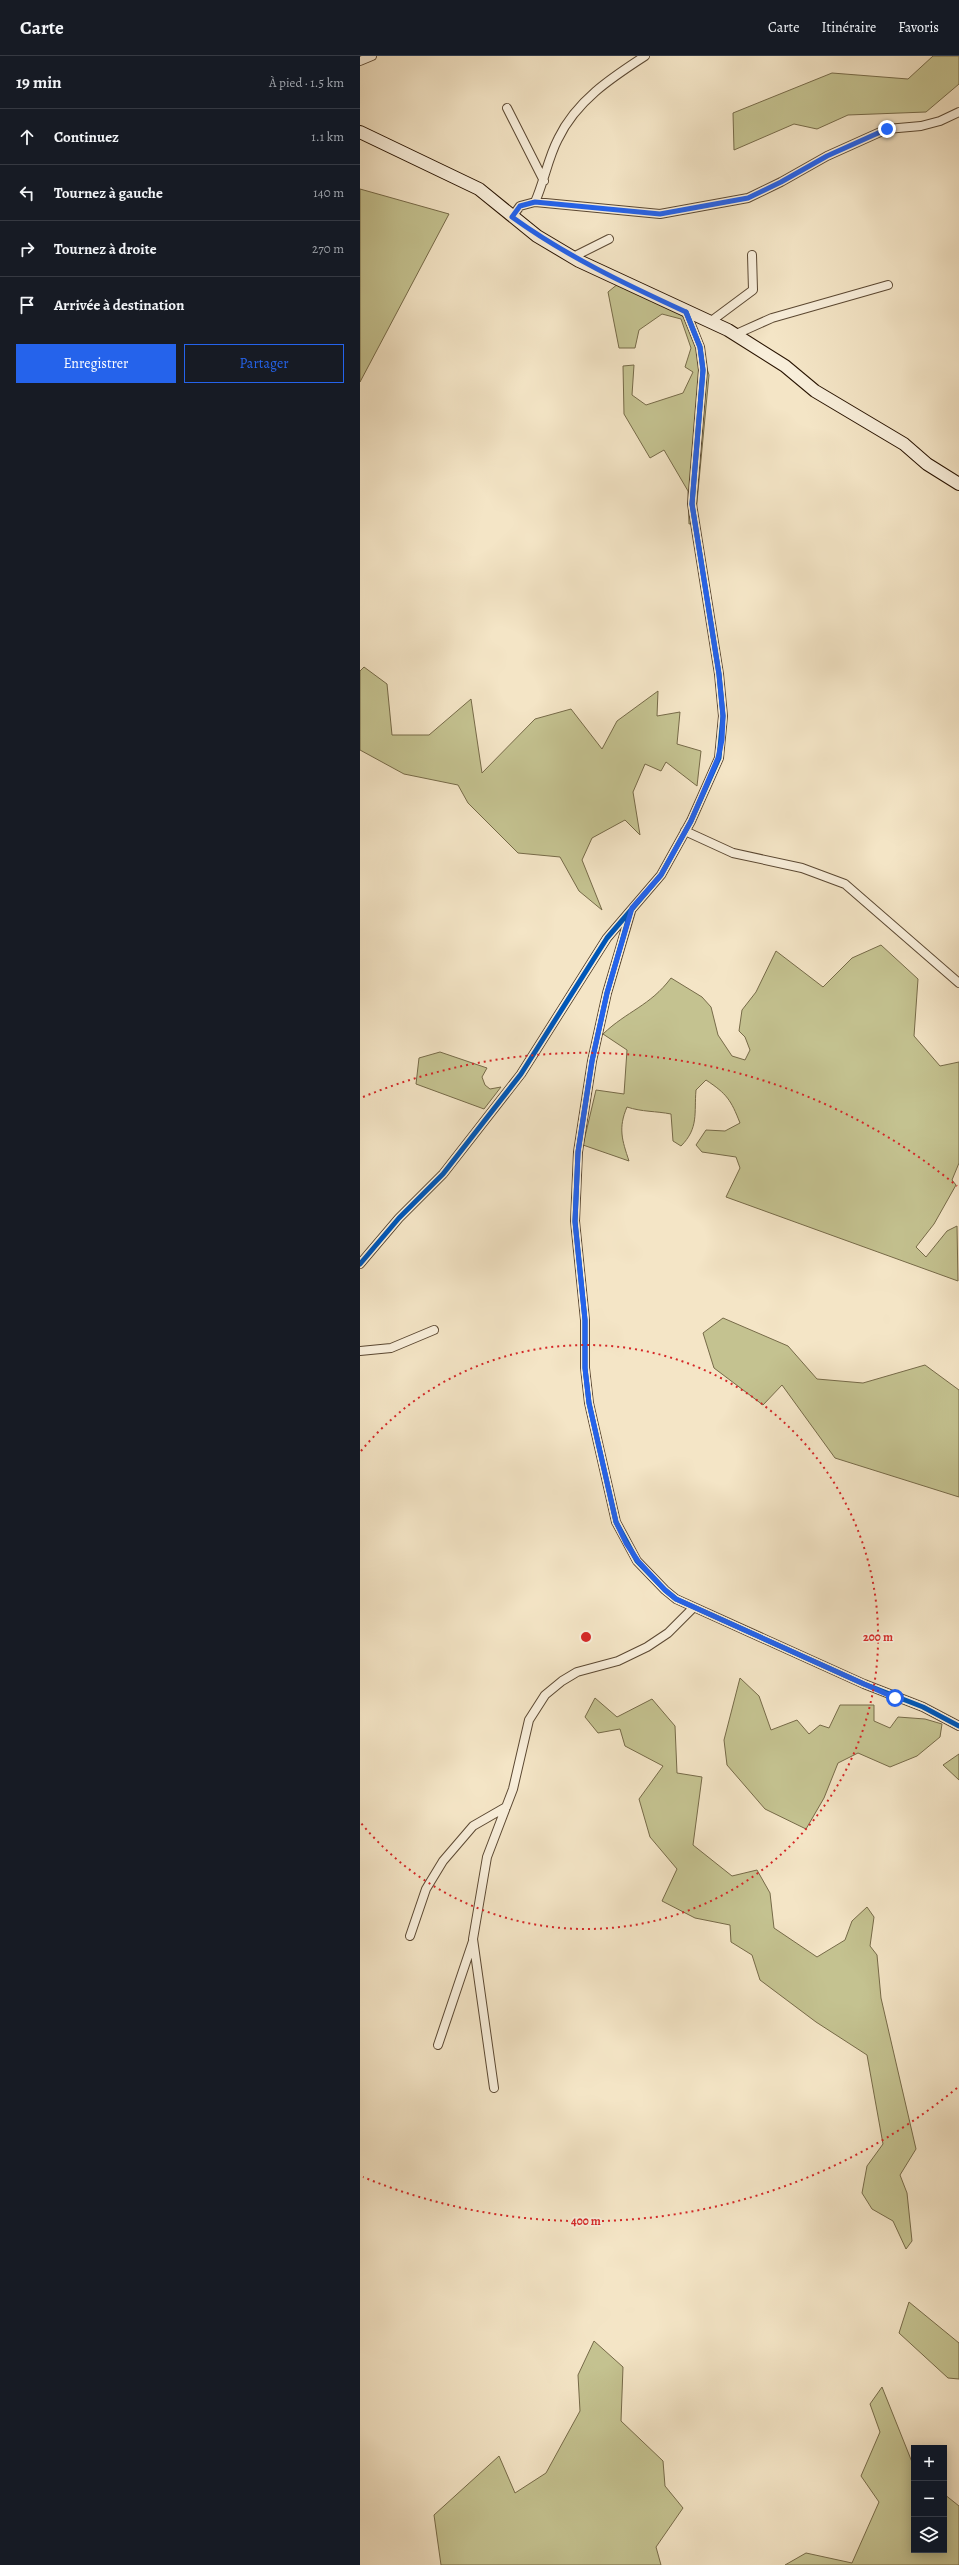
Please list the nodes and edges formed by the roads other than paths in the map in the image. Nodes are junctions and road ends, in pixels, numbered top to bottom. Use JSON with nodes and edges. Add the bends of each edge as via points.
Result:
{"nodes":[{"id":1,"x":372,"y":56,"type":"edge"},
{"id":2,"x":645,"y":56,"type":"edge"},
{"id":3,"x":360,"y":61,"type":"edge"},
{"id":4,"x":507,"y":108,"type":"dead end"},
{"id":5,"x":959,"y":112,"type":"edge"},
{"id":6,"x":360,"y":132,"type":"edge"},
{"id":7,"x":544,"y":181,"type":"junction"},
{"id":8,"x":535,"y":202,"type":"junction"},
{"id":9,"x":512,"y":217,"type":"junction"},
{"id":10,"x":609,"y":239,"type":"dead end"},
{"id":11,"x":752,"y":255,"type":"dead end"},
{"id":12,"x":573,"y":257,"type":"junction"},
{"id":13,"x":888,"y":285,"type":"dead end"},
{"id":14,"x":686,"y":312,"type":"junction"},
{"id":15,"x":710,"y":322,"type":"junction"},
{"id":16,"x":734,"y":335,"type":"junction"},
{"id":17,"x":959,"y":484,"type":"edge"},
{"id":18,"x":685,"y":831,"type":"junction"},
{"id":19,"x":632,"y":908,"type":"junction"},
{"id":20,"x":959,"y":983,"type":"edge"},
{"id":21,"x":360,"y":1264,"type":"edge"},
{"id":22,"x":434,"y":1330,"type":"dead end"},
{"id":23,"x":360,"y":1351,"type":"edge"},
{"id":24,"x":693,"y":1608,"type":"junction"},
{"id":25,"x":959,"y":1726,"type":"edge"},
{"id":26,"x":506,"y":1807,"type":"junction"},
{"id":27,"x":410,"y":1936,"type":"dead end"},
{"id":28,"x":473,"y":1939,"type":"junction"},
{"id":29,"x":438,"y":2045,"type":"dead end"},
{"id":30,"x":494,"y":2088,"type":"dead end"}],
"edges":[{"from":1,"to":3,"type":"street"},
{"from":2,"to":7,"type":"street","via":[[601,88],[574,113],[557,140]]},
{"from":4,"to":7,"type":"street"},
{"from":5,"to":8,"type":"street","via":[[921,126],[887,129],[827,156],[748,198],[656,215],[582,205]]},
{"from":6,"to":9,"type":"street","via":[[479,189]]},
{"from":7,"to":8,"type":"street"},
{"from":8,"to":9,"type":"street","via":[[520,206]]},
{"from":9,"to":12,"type":"street","via":[[537,236]]},
{"from":10,"to":12,"type":"street"},
{"from":11,"to":15,"type":"street","via":[[753,290]]},
{"from":12,"to":14,"type":"street"},
{"from":13,"to":16,"type":"street","via":[[772,318]]},
{"from":14,"to":15,"type":"street"},
{"from":14,"to":18,"type":"street","via":[[700,347],[703,370],[692,504],[709,602],[723,716],[718,758]]},
{"from":15,"to":16,"type":"street"},
{"from":16,"to":17,"type":"street","via":[[785,366],[815,391],[904,444],[927,464]]},
{"from":18,"to":19,"type":"street","via":[[661,875]]},
{"from":18,"to":20,"type":"street","via":[[733,853],[802,868],[845,884]]},
{"from":19,"to":21,"type":"street","via":[[607,938],[521,1074],[443,1174],[399,1218]]},
{"from":19,"to":24,"type":"street","via":[[598,1030],[578,1152],[575,1222],[585,1320],[585,1368],[594,1428],[619,1529],[651,1577],[665,1590]]},
{"from":22,"to":23,"type":"street","via":[[391,1348]]},
{"from":24,"to":25,"type":"street","via":[[864,1684],[923,1707]]},
{"from":24,"to":26,"type":"street","via":[[668,1633],[647,1647],[618,1662],[577,1672],[545,1695],[529,1720],[520,1765]]},
{"from":26,"to":27,"type":"street","via":[[473,1826],[443,1861],[426,1889]]},
{"from":26,"to":28,"type":"street","via":[[487,1857]]},
{"from":28,"to":29,"type":"street"},
{"from":28,"to":30,"type":"street"}]}
